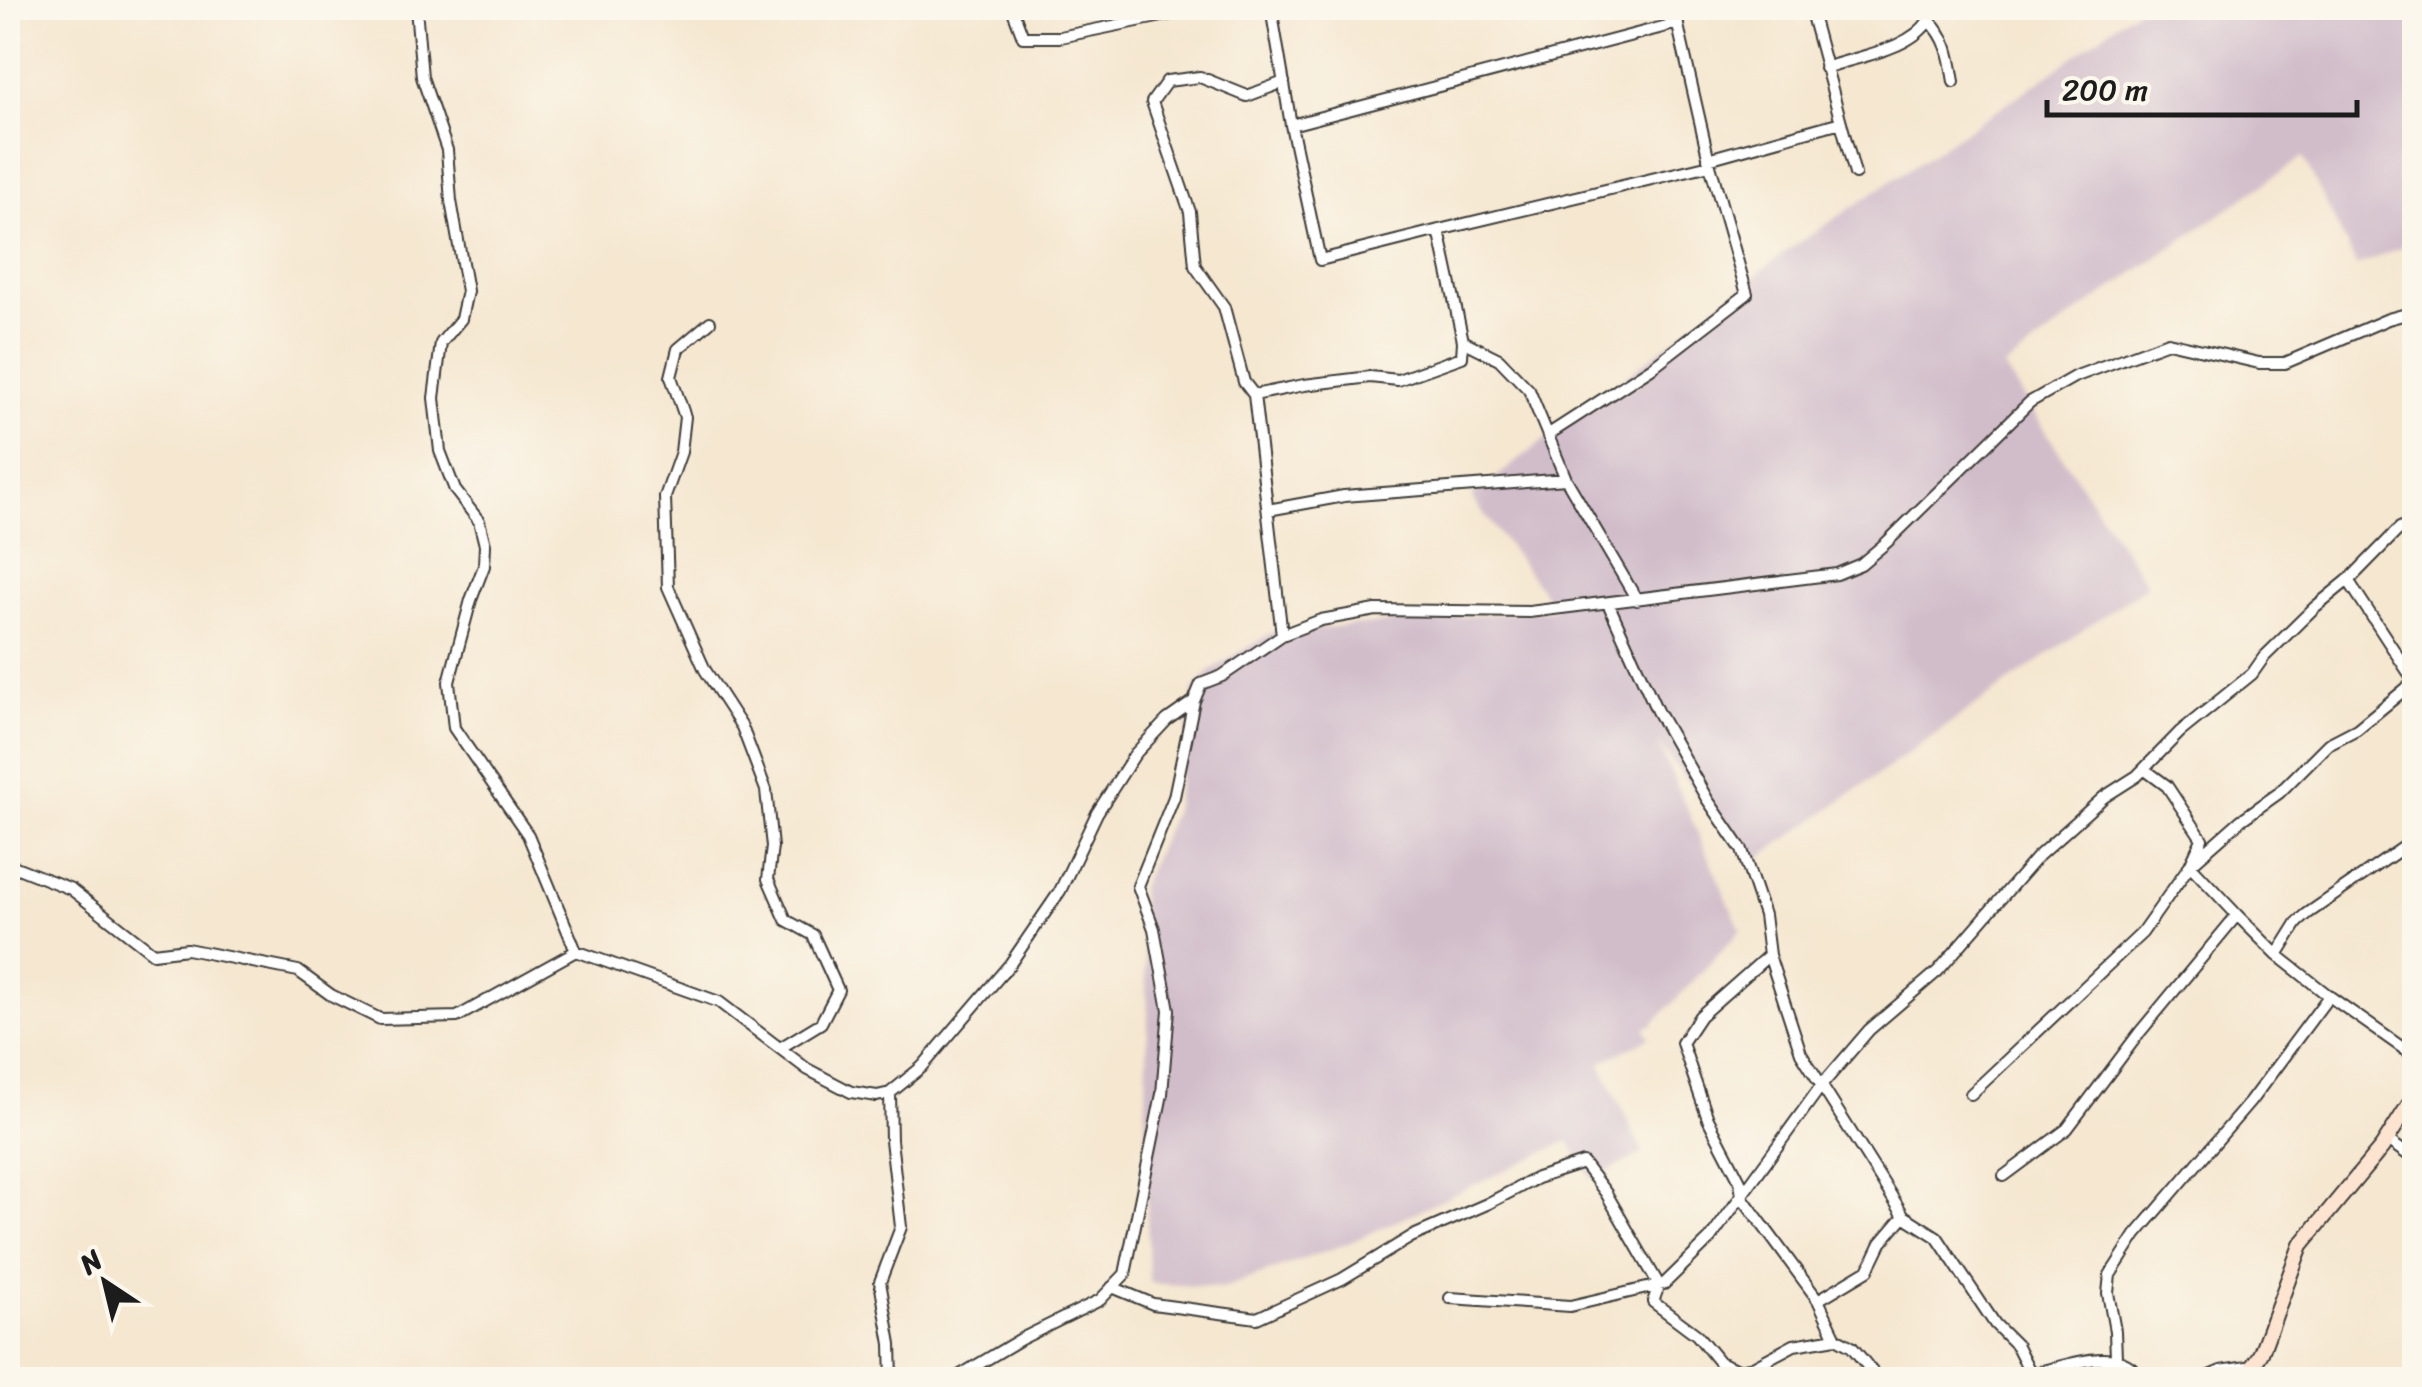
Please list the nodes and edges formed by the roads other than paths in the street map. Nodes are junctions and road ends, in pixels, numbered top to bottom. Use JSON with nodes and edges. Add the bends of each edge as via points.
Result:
{"nodes":[{"id":1,"x":416,"y":8,"type":"edge"},
{"id":2,"x":1012,"y":8,"type":"edge"},
{"id":3,"x":1202,"y":8,"type":"edge"},
{"id":4,"x":1271,"y":8,"type":"edge"},
{"id":5,"x":1674,"y":8,"type":"edge"},
{"id":6,"x":1810,"y":8,"type":"edge"},
{"id":7,"x":1927,"y":8,"type":"edge"},
{"id":8,"x":1929,"y":20,"type":"junction"},
{"id":9,"x":1678,"y":24,"type":"junction"},
{"id":10,"x":1825,"y":68,"type":"junction"},
{"id":11,"x":1284,"y":82,"type":"junction"},
{"id":12,"x":1954,"y":82,"type":"dead end"},
{"id":13,"x":1840,"y":122,"type":"junction"},
{"id":14,"x":1291,"y":125,"type":"junction"},
{"id":15,"x":1709,"y":162,"type":"junction"},
{"id":16,"x":1856,"y":174,"type":"dead end"},
{"id":17,"x":1440,"y":230,"type":"junction"},
{"id":18,"x":2414,"y":312,"type":"edge"},
{"id":19,"x":710,"y":322,"type":"dead end"},
{"id":20,"x":1463,"y":341,"type":"junction"},
{"id":21,"x":1254,"y":395,"type":"junction"},
{"id":22,"x":1549,"y":434,"type":"junction"},
{"id":23,"x":1566,"y":479,"type":"junction"},
{"id":24,"x":1268,"y":510,"type":"junction"},
{"id":25,"x":2414,"y":521,"type":"edge"},
{"id":26,"x":2348,"y":580,"type":"junction"},
{"id":27,"x":1638,"y":600,"type":"junction"},
{"id":28,"x":1608,"y":603,"type":"junction"},
{"id":29,"x":1282,"y":636,"type":"junction"},
{"id":30,"x":2414,"y":682,"type":"edge"},
{"id":31,"x":1194,"y":701,"type":"junction"},
{"id":32,"x":2144,"y":769,"type":"junction"},
{"id":33,"x":2414,"y":840,"type":"edge"},
{"id":34,"x":8,"y":864,"type":"edge"},
{"id":35,"x":2190,"y":865,"type":"junction"},
{"id":36,"x":2237,"y":916,"type":"junction"},
{"id":37,"x":576,"y":951,"type":"junction"},
{"id":38,"x":1769,"y":955,"type":"junction"},
{"id":39,"x":2277,"y":955,"type":"junction"},
{"id":40,"x":2329,"y":996,"type":"junction"},
{"id":41,"x":780,"y":1048,"type":"junction"},
{"id":42,"x":2414,"y":1056,"type":"edge"},
{"id":43,"x":1821,"y":1086,"type":"junction"},
{"id":44,"x":890,"y":1093,"type":"junction"},
{"id":45,"x":1971,"y":1094,"type":"dead end"},
{"id":46,"x":2414,"y":1098,"type":"edge"},
{"id":47,"x":2386,"y":1139,"type":"junction"},
{"id":48,"x":2414,"y":1159,"type":"edge"},
{"id":49,"x":2004,"y":1176,"type":"dead end"},
{"id":50,"x":1742,"y":1198,"type":"junction"},
{"id":51,"x":1904,"y":1216,"type":"junction"},
{"id":52,"x":1658,"y":1285,"type":"junction"},
{"id":53,"x":1112,"y":1287,"type":"junction"},
{"id":54,"x":1450,"y":1298,"type":"dead end"},
{"id":55,"x":1818,"y":1300,"type":"junction"},
{"id":56,"x":1836,"y":1338,"type":"junction"},
{"id":57,"x":2116,"y":1358,"type":"junction"},
{"id":58,"x":2253,"y":1366,"type":"junction"},
{"id":59,"x":1732,"y":1368,"type":"junction"},
{"id":60,"x":2028,"y":1376,"type":"edge"},
{"id":61,"x":892,"y":1380,"type":"edge"},
{"id":62,"x":952,"y":1380,"type":"edge"},
{"id":63,"x":1711,"y":1380,"type":"edge"},
{"id":64,"x":1879,"y":1380,"type":"edge"},
{"id":65,"x":2093,"y":1380,"type":"edge"},
{"id":66,"x":2142,"y":1380,"type":"edge"},
{"id":67,"x":2200,"y":1380,"type":"edge"},
{"id":68,"x":2244,"y":1380,"type":"edge"}],
"edges":[{"from":1,"to":37,"type":"street","via":[[422,77],[447,150],[467,291],[461,319],[441,343],[434,398],[440,451],[485,545],[449,682],[454,728],[528,835]]},
{"from":2,"to":3,"type":"street","via":[[1023,36],[1060,37]]},
{"from":4,"to":11,"type":"street"},
{"from":5,"to":9,"type":"street"},
{"from":6,"to":10,"type":"street"},
{"from":7,"to":8,"type":"street"},
{"from":8,"to":10,"type":"street","via":[[1903,44]]},
{"from":8,"to":12,"type":"street","via":[[1943,33]]},
{"from":9,"to":14,"type":"street"},
{"from":9,"to":15,"type":"street"},
{"from":10,"to":13,"type":"street"},
{"from":11,"to":14,"type":"street"},
{"from":11,"to":21,"type":"street","via":[[1247,96],[1200,77],[1167,81],[1152,102],[1190,212],[1195,266],[1224,306],[1244,382]]},
{"from":13,"to":15,"type":"street"},
{"from":13,"to":16,"type":"street"},
{"from":14,"to":17,"type":"street","via":[[1320,260]]},
{"from":15,"to":17,"type":"street"},
{"from":15,"to":22,"type":"street","via":[[1747,294]]},
{"from":17,"to":20,"type":"street"},
{"from":18,"to":27,"type":"street","via":[[2285,364],[2158,344],[2030,402],[1851,570]]},
{"from":19,"to":41,"type":"street","via":[[678,349],[671,377],[685,417],[665,497],[668,587],[705,670],[742,727],[766,790],[768,880],[786,920],[813,935],[838,990],[821,1023]]},
{"from":20,"to":21,"type":"street","via":[[1462,357],[1398,380],[1337,381]]},
{"from":20,"to":22,"type":"street","via":[[1498,359],[1528,390]]},
{"from":21,"to":24,"type":"street"},
{"from":22,"to":23,"type":"street"},
{"from":23,"to":24,"type":"street","via":[[1344,496]]},
{"from":23,"to":27,"type":"street"},
{"from":24,"to":29,"type":"street"},
{"from":25,"to":26,"type":"street"},
{"from":26,"to":30,"type":"street"},
{"from":26,"to":32,"type":"street"},
{"from":27,"to":28,"type":"street"},
{"from":28,"to":29,"type":"street","via":[[1528,612],[1376,610],[1321,620]]},
{"from":28,"to":38,"type":"street","via":[[1657,711],[1742,850],[1764,915]]},
{"from":29,"to":31,"type":"street","via":[[1201,684]]},
{"from":30,"to":35,"type":"street","via":[[2357,730],[2328,744],[2279,794]]},
{"from":31,"to":44,"type":"street","via":[[1135,754],[1097,813],[1060,891],[1010,964],[922,1067]]},
{"from":31,"to":53,"type":"street","via":[[1174,797],[1138,886],[1154,929],[1169,1010],[1162,1094],[1131,1250],[1125,1274]]},
{"from":32,"to":35,"type":"street","via":[[2167,786],[2202,839]]},
{"from":32,"to":43,"type":"street","via":[[2036,858],[1938,972],[1869,1030]]},
{"from":33,"to":39,"type":"street","via":[[2297,923]]},
{"from":34,"to":37,"type":"street","via":[[71,890],[153,953],[188,949],[298,971],[380,1018],[456,1017]]},
{"from":35,"to":36,"type":"street"},
{"from":35,"to":45,"type":"street","via":[[2142,933]]},
{"from":36,"to":39,"type":"street"},
{"from":36,"to":49,"type":"street","via":[[2067,1129]]},
{"from":37,"to":41,"type":"street","via":[[719,1002]]},
{"from":38,"to":43,"type":"street","via":[[1800,1054]]},
{"from":38,"to":50,"type":"street","via":[[1700,1016],[1682,1044]]},
{"from":39,"to":40,"type":"street"},
{"from":40,"to":42,"type":"street"},
{"from":40,"to":57,"type":"street","via":[[2110,1275]]},
{"from":41,"to":44,"type":"street","via":[[851,1092]]},
{"from":43,"to":50,"type":"street"},
{"from":43,"to":51,"type":"street"},
{"from":44,"to":61,"type":"street","via":[[902,1227],[880,1282]]},
{"from":46,"to":47,"type":"street"},
{"from":47,"to":48,"type":"street"},
{"from":47,"to":58,"type":"street","via":[[2302,1245]]},
{"from":50,"to":52,"type":"street","via":[[1710,1239]]},
{"from":50,"to":55,"type":"street"},
{"from":51,"to":55,"type":"street","via":[[1868,1270]]},
{"from":51,"to":60,"type":"street","via":[[1938,1236],[2017,1346]]},
{"from":52,"to":53,"type":"street","via":[[1583,1163],[1411,1237],[1257,1318],[1153,1304]]},
{"from":52,"to":54,"type":"street","via":[[1570,1306]]},
{"from":52,"to":59,"type":"street","via":[[1652,1302]]},
{"from":53,"to":62,"type":"street","via":[[1100,1300]]},
{"from":55,"to":56,"type":"street"},
{"from":56,"to":59,"type":"street","via":[[1794,1345],[1754,1367]]},
{"from":56,"to":64,"type":"street"},
{"from":57,"to":60,"type":"street"},
{"from":57,"to":65,"type":"street"},
{"from":57,"to":66,"type":"street"},
{"from":58,"to":67,"type":"street"},
{"from":58,"to":68,"type":"street"},
{"from":59,"to":63,"type":"street"}]}
